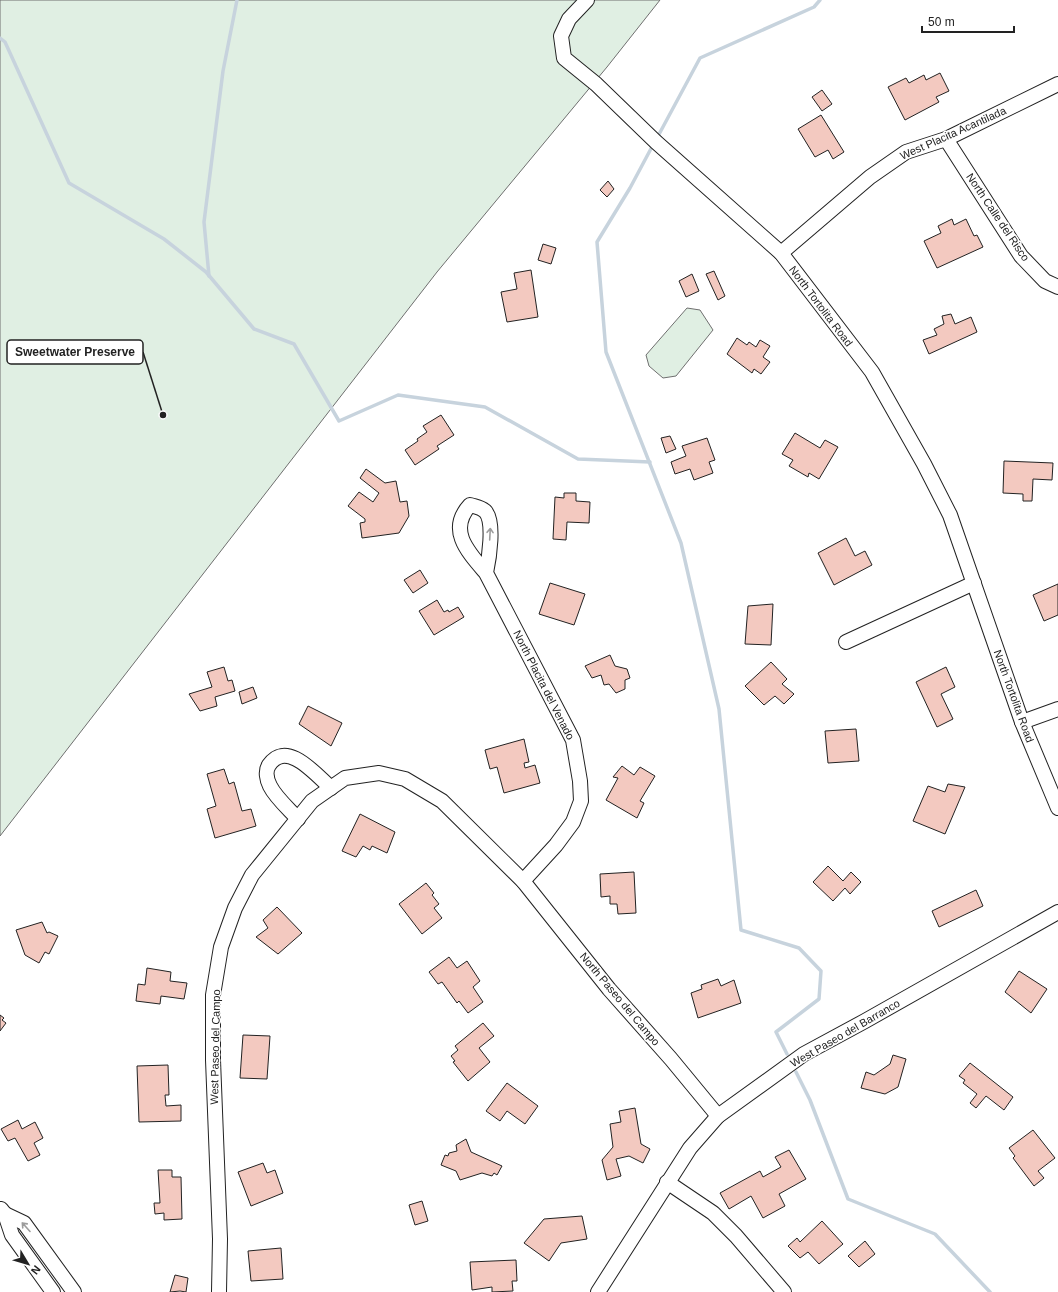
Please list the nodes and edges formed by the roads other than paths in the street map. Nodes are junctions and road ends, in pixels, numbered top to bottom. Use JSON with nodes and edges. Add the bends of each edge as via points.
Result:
{"nodes":[{"id":1,"x":587,"y":0,"type":"edge"},
{"id":2,"x":1058,"y":84,"type":"edge"},
{"id":3,"x":946,"y":138,"type":"junction"},
{"id":4,"x":781,"y":253,"type":"junction"},
{"id":5,"x":1058,"y":286,"type":"edge"},
{"id":6,"x":486,"y":572,"type":"dead end"},
{"id":7,"x":974,"y":583,"type":"junction"},
{"id":8,"x":846,"y":642,"type":"dead end"},
{"id":9,"x":1058,"y":709,"type":"edge"},
{"id":10,"x":1022,"y":722,"type":"junction"},
{"id":11,"x":331,"y":788,"type":"junction"},
{"id":12,"x":1058,"y":808,"type":"edge"},
{"id":13,"x":298,"y":819,"type":"junction"},
{"id":14,"x":523,"y":881,"type":"junction"},
{"id":15,"x":1058,"y":912,"type":"edge"},
{"id":16,"x":718,"y":1116,"type":"junction"},
{"id":17,"x":667,"y":1182,"type":"junction"},
{"id":18,"x":2,"y":1211,"type":"edge"},
{"id":19,"x":53,"y":1292,"type":"edge"},
{"id":20,"x":74,"y":1292,"type":"edge"},
{"id":21,"x":219,"y":1292,"type":"edge"},
{"id":22,"x":598,"y":1292,"type":"edge"},
{"id":23,"x":784,"y":1292,"type":"edge"}],
"edges":[{"from":1,"to":4,"type":"street","name":"North Tortolita Road","via":[[569,18],[561,36],[564,58],[596,84],[656,142]]},
{"from":2,"to":3,"type":"street","name":"West Placita Acantilada"},
{"from":3,"to":4,"type":"street","name":"West Placita Acantilada","via":[[906,152],[870,177]]},
{"from":3,"to":5,"type":"street","name":"North Calle del Risco","via":[[1021,256],[1045,281]]},
{"from":4,"to":7,"type":"street","name":"North Tortolita Road","via":[[872,372],[950,515]]},
{"from":6,"to":14,"type":"street","name":"North Placita del Venado","via":[[573,740],[580,781],[581,801],[573,822]]},
{"from":7,"to":8,"type":"street"},
{"from":7,"to":10,"type":"street","name":"North Tortolita Road"},
{"from":9,"to":10,"type":"street"},
{"from":10,"to":12,"type":"street","name":"North Tortolita Road"},
{"from":11,"to":13,"type":"street","name":"West Paseo del Campo","via":[[312,801]]},
{"from":11,"to":13,"type":"street","via":[[298,759],[284,755],[277,758],[269,766],[266,774],[270,786]]},
{"from":11,"to":14,"type":"street","name":"West Paseo del Campo","via":[[345,778],[379,772],[405,780],[442,801]]},
{"from":13,"to":21,"type":"street","name":"West Paseo del Campo","via":[[252,875],[235,908],[221,947],[214,995],[213,1060],[220,1238]]},
{"from":14,"to":16,"type":"street","name":"North Paseo del Campo","via":[[609,989]]},
{"from":15,"to":16,"type":"street","name":"West Paseo del Barranco","via":[[804,1054]]},
{"from":16,"to":17,"type":"street","name":"West Paseo del Barranco","via":[[690,1148]]},
{"from":17,"to":22,"type":"street","name":"West Paseo del Barranco"},
{"from":17,"to":23,"type":"street","via":[[713,1213]]},
{"from":18,"to":19,"type":"street","via":[[12,1235]]},
{"from":20,"to":18,"type":"street","one_way":true,"via":[[24,1223]]}]}
